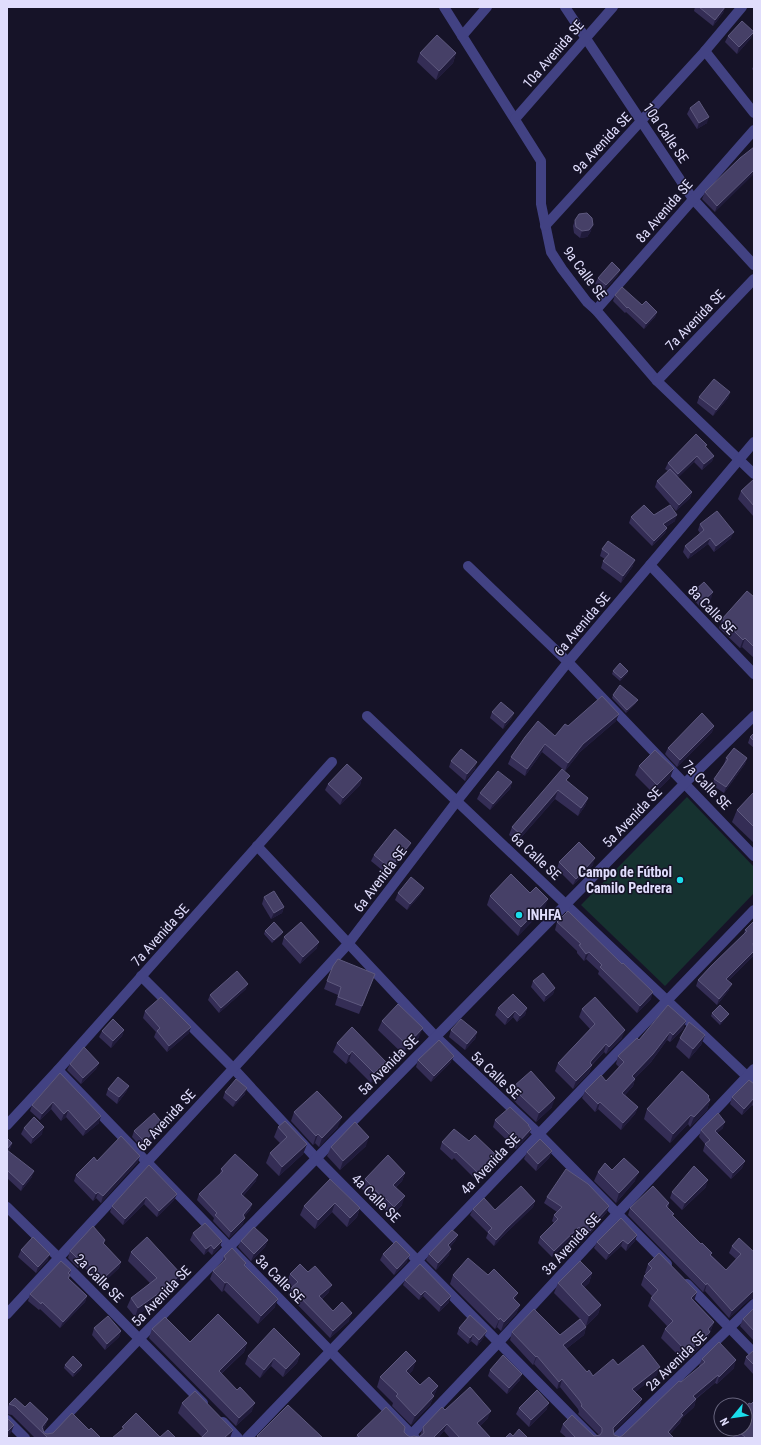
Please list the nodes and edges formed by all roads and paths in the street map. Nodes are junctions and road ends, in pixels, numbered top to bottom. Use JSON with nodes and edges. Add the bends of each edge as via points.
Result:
{"nodes":[{"id":1,"x":444,"y":7,"type":"edge"},
{"id":2,"x":487,"y":7,"type":"edge"},
{"id":3,"x":565,"y":7,"type":"edge"},
{"id":4,"x":613,"y":7,"type":"edge"},
{"id":5,"x":742,"y":7,"type":"edge"},
{"id":6,"x":462,"y":36,"type":"junction"},
{"id":7,"x":586,"y":38,"type":"junction"},
{"id":8,"x":705,"y":51,"type":"junction"},
{"id":9,"x":754,"y":113,"type":"edge"},
{"id":10,"x":515,"y":119,"type":"junction"},
{"id":11,"x":641,"y":121,"type":"junction"},
{"id":12,"x":754,"y":130,"type":"edge"},
{"id":13,"x":693,"y":199,"type":"junction"},
{"id":14,"x":546,"y":226,"type":"junction"},
{"id":15,"x":754,"y":265,"type":"edge"},
{"id":16,"x":754,"y":279,"type":"edge"},
{"id":17,"x":596,"y":310,"type":"junction"},
{"id":18,"x":657,"y":380,"type":"junction"},
{"id":19,"x":754,"y":442,"type":"edge"},
{"id":20,"x":739,"y":460,"type":"junction"},
{"id":21,"x":754,"y":474,"type":"edge"},
{"id":22,"x":650,"y":565,"type":"junction"},
{"id":23,"x":468,"y":566,"type":"dead end"},
{"id":24,"x":568,"y":662,"type":"junction"},
{"id":25,"x":754,"y":674,"type":"edge"},
{"id":26,"x":367,"y":716,"type":"dead end"},
{"id":27,"x":754,"y":716,"type":"edge"},
{"id":28,"x":332,"y":762,"type":"dead end"},
{"id":29,"x":685,"y":783,"type":"junction"},
{"id":30,"x":457,"y":801,"type":"junction"},
{"id":31,"x":257,"y":846,"type":"junction"},
{"id":32,"x":754,"y":856,"type":"edge"},
{"id":33,"x":566,"y":904,"type":"junction"},
{"id":34,"x":754,"y":910,"type":"edge"},
{"id":35,"x":348,"y":944,"type":"junction"},
{"id":36,"x":142,"y":976,"type":"junction"},
{"id":37,"x":667,"y":1000,"type":"junction"},
{"id":38,"x":436,"y":1037,"type":"junction"},
{"id":39,"x":233,"y":1068,"type":"junction"},
{"id":40,"x":58,"y":1070,"type":"junction"},
{"id":41,"x":752,"y":1076,"type":"edge"},
{"id":42,"x":7,"y":1125,"type":"edge"},
{"id":43,"x":539,"y":1134,"type":"junction"},
{"id":44,"x":316,"y":1158,"type":"junction"},
{"id":45,"x":147,"y":1162,"type":"junction"},
{"id":46,"x":7,"y":1208,"type":"edge"},
{"id":47,"x":618,"y":1213,"type":"junction"},
{"id":48,"x":228,"y":1247,"type":"junction"},
{"id":49,"x":59,"y":1258,"type":"junction"},
{"id":50,"x":418,"y":1260,"type":"junction"},
{"id":51,"x":754,"y":1304,"type":"edge"},
{"id":52,"x":7,"y":1314,"type":"edge"},
{"id":53,"x":730,"y":1328,"type":"junction"},
{"id":54,"x":139,"y":1339,"type":"junction"},
{"id":55,"x":499,"y":1342,"type":"junction"},
{"id":56,"x":331,"y":1351,"type":"junction"},
{"id":57,"x":754,"y":1353,"type":"edge"},
{"id":58,"x":7,"y":1420,"type":"edge"},
{"id":59,"x":412,"y":1437,"type":"edge"},
{"id":60,"x":25,"y":1438,"type":"edge"},
{"id":61,"x":45,"y":1438,"type":"edge"},
{"id":62,"x":238,"y":1438,"type":"edge"},
{"id":63,"x":247,"y":1438,"type":"edge"},
{"id":64,"x":593,"y":1438,"type":"edge"},
{"id":65,"x":616,"y":1438,"type":"edge"}],
"edges":[{"from":1,"to":6,"type":"street","name":"9a Calle SE"},
{"from":2,"to":6,"type":"street"},
{"from":3,"to":7,"type":"street","name":"10a Calle SE"},
{"from":4,"to":7,"type":"street","name":"10a Avenida SE"},
{"from":5,"to":8,"type":"street","name":"9a Avenida SE"},
{"from":6,"to":10,"type":"street","name":"9a Calle SE"},
{"from":7,"to":10,"type":"street","name":"10a Avenida SE"},
{"from":7,"to":11,"type":"street","name":"10a Calle SE"},
{"from":8,"to":9,"type":"street"},
{"from":8,"to":11,"type":"street","name":"9a Avenida SE"},
{"from":10,"to":14,"type":"street","name":"9a Calle SE","via":[[541,161],[541,204]]},
{"from":11,"to":13,"type":"street","name":"10a Calle SE"},
{"from":11,"to":14,"type":"street","name":"9a Avenida SE"},
{"from":12,"to":13,"type":"street","name":"8a Avenida SE"},
{"from":13,"to":15,"type":"street","name":"10a Calle SE"},
{"from":13,"to":17,"type":"street","name":"8a Avenida SE"},
{"from":14,"to":17,"type":"street","name":"9a Calle SE","via":[[551,252],[587,302]]},
{"from":16,"to":18,"type":"street","name":"7a Avenida SE"},
{"from":17,"to":18,"type":"street","name":"9a Calle SE"},
{"from":18,"to":20,"type":"street","name":"9a Calle SE"},
{"from":19,"to":20,"type":"street","name":"6a Avenida SE"},
{"from":20,"to":21,"type":"street","name":"9a Calle SE"},
{"from":20,"to":22,"type":"street","name":"6a Avenida SE"},
{"from":22,"to":24,"type":"street","name":"6a Avenida SE"},
{"from":22,"to":25,"type":"street","name":"8a Calle SE"},
{"from":23,"to":24,"type":"street","name":"7a Calle SE"},
{"from":24,"to":29,"type":"street","name":"7a Calle SE"},
{"from":24,"to":30,"type":"street","name":"6a Avenida SE"},
{"from":26,"to":30,"type":"street","name":"6a Calle SE"},
{"from":27,"to":29,"type":"street","name":"5a Avenida SE"},
{"from":28,"to":31,"type":"street","name":"7a Avenida SE"},
{"from":29,"to":32,"type":"street","name":"7a Calle SE"},
{"from":29,"to":33,"type":"street","name":"5a Avenida SE"},
{"from":30,"to":33,"type":"street","name":"6a Calle SE"},
{"from":30,"to":35,"type":"street","name":"6a Avenida SE"},
{"from":31,"to":35,"type":"street","name":"5a Calle SE"},
{"from":31,"to":36,"type":"street","name":"7a Avenida SE"},
{"from":33,"to":37,"type":"street","name":"6a Calle SE"},
{"from":33,"to":38,"type":"street","name":"5a Avenida SE"},
{"from":34,"to":37,"type":"street","name":"4a Avenida SE"},
{"from":35,"to":38,"type":"street","name":"5a Calle SE"},
{"from":35,"to":39,"type":"street","name":"6a Avenida SE"},
{"from":36,"to":39,"type":"street","name":"4a Calle SE"},
{"from":36,"to":40,"type":"street","name":"7a Avenida SE"},
{"from":37,"to":41,"type":"street","name":"6a Calle SE"},
{"from":37,"to":43,"type":"street","name":"4a Avenida SE"},
{"from":38,"to":43,"type":"street","name":"5a Calle SE"},
{"from":38,"to":44,"type":"street","name":"5a Avenida SE"},
{"from":39,"to":44,"type":"street","name":"4a Calle SE"},
{"from":39,"to":45,"type":"street","name":"6a Avenida SE"},
{"from":40,"to":42,"type":"street","name":"7a Avenida SE"},
{"from":40,"to":45,"type":"street","name":"3a Calle SE"},
{"from":41,"to":47,"type":"street","name":"3a Avenida SE"},
{"from":43,"to":47,"type":"street","name":"5a Calle SE"},
{"from":43,"to":50,"type":"street","name":"4a Avenida SE"},
{"from":44,"to":48,"type":"street","name":"5a Avenida SE"},
{"from":44,"to":50,"type":"street","name":"4a Calle SE"},
{"from":45,"to":48,"type":"street","name":"3a Calle SE"},
{"from":45,"to":49,"type":"street","name":"6a Avenida SE"},
{"from":46,"to":49,"type":"street","name":"2a Calle SE"},
{"from":47,"to":53,"type":"street","name":"5a Calle SE"},
{"from":47,"to":55,"type":"street","name":"3a Avenida SE"},
{"from":48,"to":54,"type":"street","name":"5a Avenida SE"},
{"from":48,"to":56,"type":"street","name":"3a Calle SE"},
{"from":49,"to":52,"type":"street","name":"6a Avenida SE"},
{"from":49,"to":54,"type":"street","name":"2a Calle SE"},
{"from":50,"to":55,"type":"street","name":"4a Calle SE"},
{"from":50,"to":56,"type":"street","name":"4a Avenida SE"},
{"from":51,"to":53,"type":"street","name":"2a Avenida SE"},
{"from":53,"to":57,"type":"street","name":"5a Calle SE"},
{"from":53,"to":65,"type":"street","name":"2a Avenida SE"},
{"from":54,"to":61,"type":"street","name":"5a Avenida SE"},
{"from":54,"to":62,"type":"street","name":"2a Calle SE"},
{"from":55,"to":59,"type":"street","name":"3a Avenida SE"},
{"from":55,"to":64,"type":"street","name":"4a Calle SE"},
{"from":56,"to":59,"type":"street","name":"3a Calle SE"},
{"from":56,"to":63,"type":"street","name":"4a Avenida SE"},
{"from":58,"to":60,"type":"street"}]}
